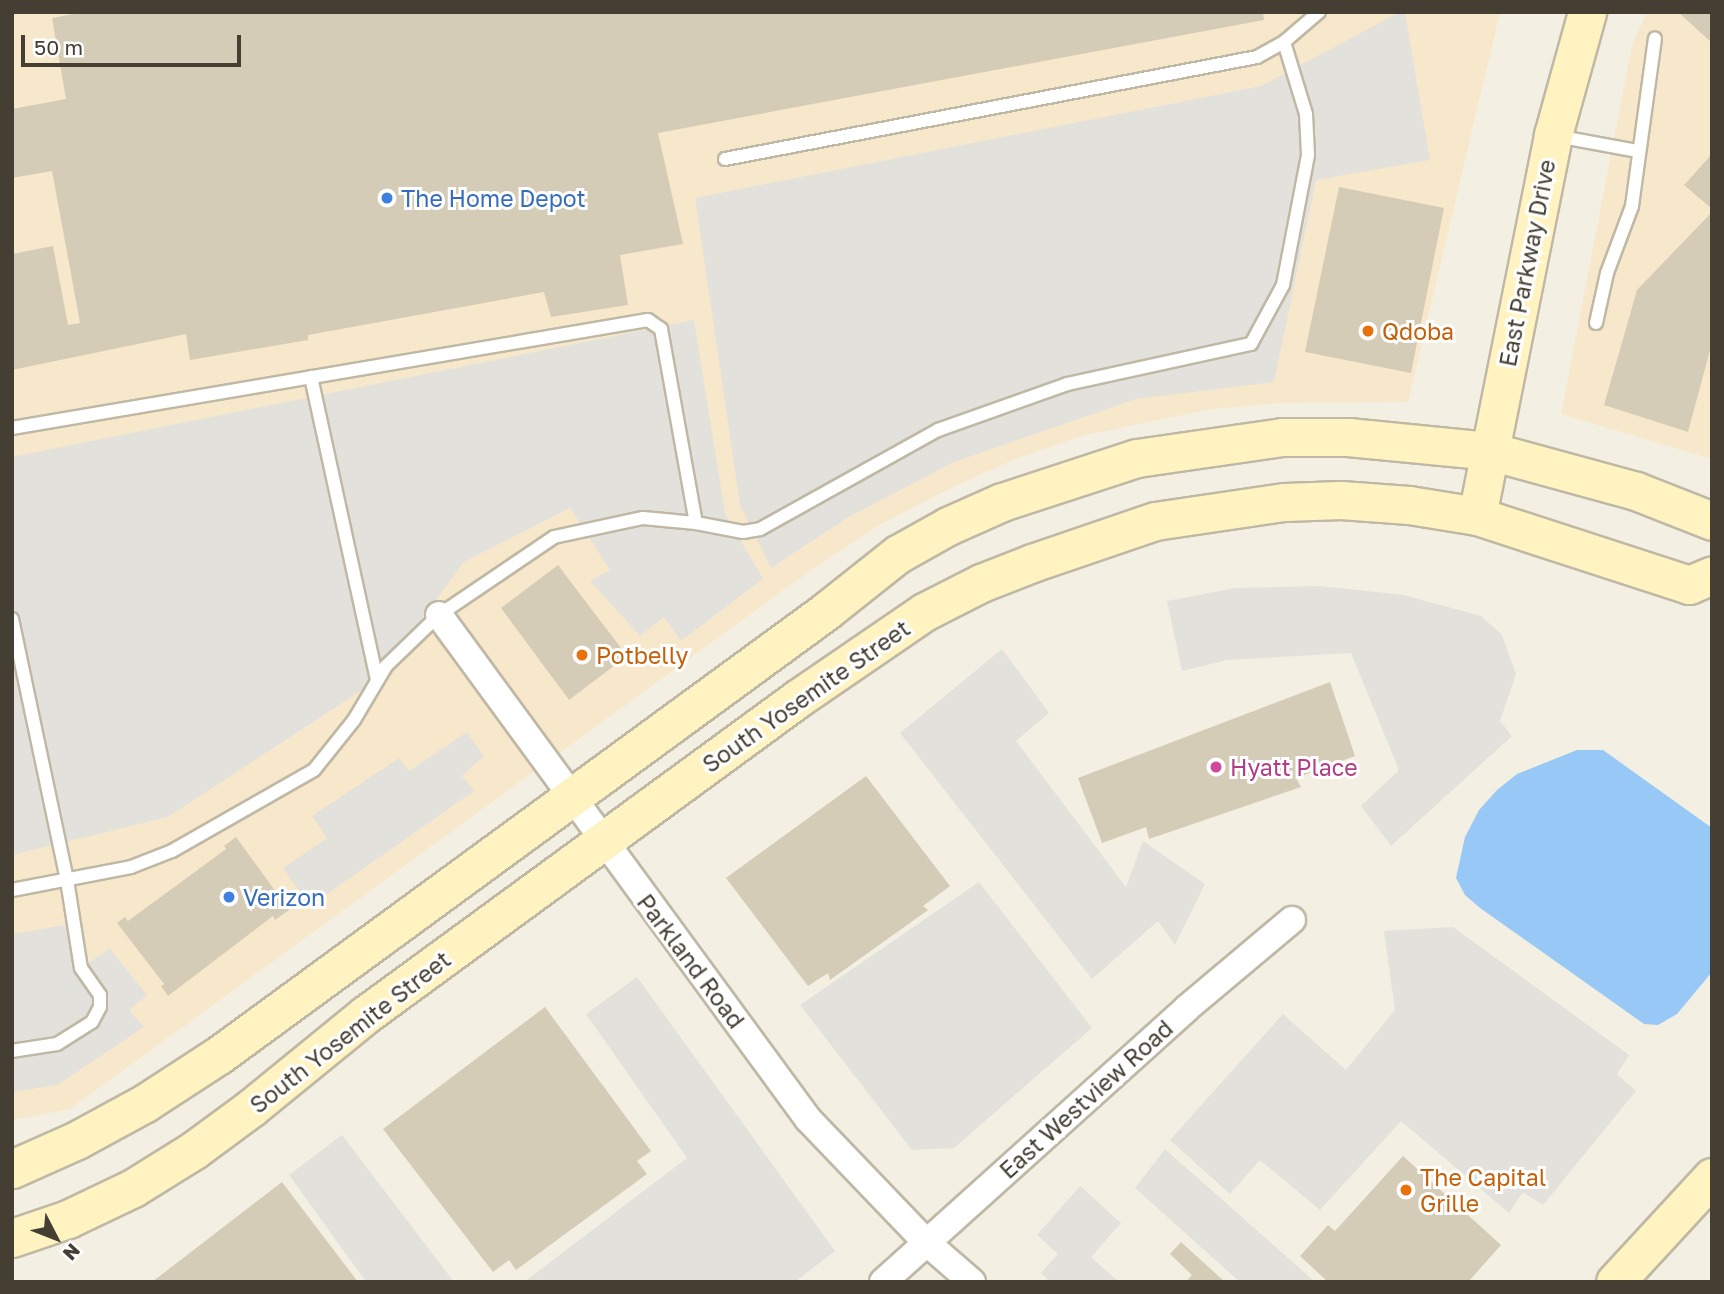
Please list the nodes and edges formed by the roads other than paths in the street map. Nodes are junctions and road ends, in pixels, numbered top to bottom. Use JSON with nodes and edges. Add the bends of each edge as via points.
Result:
{"nodes":[{"id":1,"x":1319,"y":12,"type":"edge"},
{"id":2,"x":1587,"y":12,"type":"edge"},
{"id":3,"x":1655,"y":39,"type":"dead end"},
{"id":4,"x":1284,"y":42,"type":"junction"},
{"id":5,"x":1553,"y":135,"type":"junction"},
{"id":6,"x":1638,"y":151,"type":"junction"},
{"id":7,"x":725,"y":159,"type":"dead end"},
{"id":8,"x":1596,"y":323,"type":"dead end"},
{"id":9,"x":310,"y":377,"type":"junction"},
{"id":10,"x":12,"y":428,"type":"edge"},
{"id":11,"x":1490,"y":451,"type":"junction"},
{"id":12,"x":1477,"y":516,"type":"junction"},
{"id":13,"x":1712,"y":521,"type":"edge"},
{"id":14,"x":695,"y":523,"type":"junction"},
{"id":15,"x":1712,"y":575,"type":"edge"},
{"id":16,"x":439,"y":615,"type":"junction"},
{"id":17,"x":12,"y":620,"type":"edge"},
{"id":18,"x":377,"y":680,"type":"junction"},
{"id":19,"x":569,"y":796,"type":"junction"},
{"id":20,"x":603,"y":843,"type":"junction"},
{"id":21,"x":67,"y":880,"type":"junction"},
{"id":22,"x":12,"y":890,"type":"edge"},
{"id":23,"x":1292,"y":920,"type":"dead end"},
{"id":24,"x":12,"y":1051,"type":"edge"},
{"id":25,"x":12,"y":1169,"type":"edge"},
{"id":26,"x":1712,"y":1177,"type":"edge"},
{"id":27,"x":12,"y":1238,"type":"edge"},
{"id":28,"x":926,"y":1242,"type":"junction"},
{"id":29,"x":883,"y":1282,"type":"edge"},
{"id":30,"x":972,"y":1282,"type":"edge"},
{"id":31,"x":1615,"y":1282,"type":"edge"}],
"edges":[{"from":1,"to":4,"type":"lane"},
{"from":2,"to":5,"type":"main road","name":"East Parkway Drive"},
{"from":3,"to":6,"type":"lane"},
{"from":4,"to":7,"type":"lane","via":[[1257,57]]},
{"from":4,"to":14,"type":"lane","via":[[1306,114],[1308,155],[1283,285],[1251,344],[1067,384],[938,430],[760,529],[743,532]]},
{"from":5,"to":6,"type":"lane"},
{"from":5,"to":11,"type":"main road","name":"East Parkway Drive"},
{"from":6,"to":8,"type":"lane","via":[[1632,206],[1607,273]]},
{"from":9,"to":10,"type":"lane"},
{"from":9,"to":14,"type":"lane","via":[[654,321],[661,329]]},
{"from":9,"to":18,"type":"lane"},
{"from":11,"to":12,"type":"main road","name":"East Parkway Drive"},
{"from":11,"to":13,"type":"main road","via":[[1636,491]]},
{"from":11,"to":19,"type":"main road","via":[[1348,437],[1282,437],[1137,458],[1002,502],[898,554]]},
{"from":12,"to":15,"type":"main road","name":"South Yosemite Street","via":[[1689,585]]},
{"from":12,"to":20,"type":"main road","name":"South Yosemite Street","via":[[1341,500],[1284,502],[1155,521],[1044,558],[924,612],[797,699]]},
{"from":14,"to":16,"type":"lane","via":[[643,518],[554,537]]},
{"from":16,"to":18,"type":"lane"},
{"from":16,"to":19,"type":"street","name":"Parkland Road"},
{"from":17,"to":21,"type":"lane"},
{"from":18,"to":21,"type":"lane","via":[[354,720],[314,770],[172,851],[131,867]]},
{"from":19,"to":20,"type":"street","name":"Parkland Road"},
{"from":19,"to":25,"type":"main road","via":[[219,1055],[145,1103]]},
{"from":20,"to":27,"type":"main road","name":"South Yosemite Street","via":[[365,1015],[194,1150],[133,1188],[68,1219]]},
{"from":20,"to":28,"type":"street","name":"Parkland Road","via":[[808,1119]]},
{"from":21,"to":22,"type":"lane"},
{"from":21,"to":24,"type":"lane","via":[[80,968],[100,995],[100,1007],[92,1023],[57,1044]]},
{"from":23,"to":28,"type":"street","name":"East Westview Road"},
{"from":26,"to":31,"type":"main road"},
{"from":28,"to":29,"type":"street","name":"East Westview Road"},
{"from":28,"to":30,"type":"street","name":"Parkland Road"}]}
